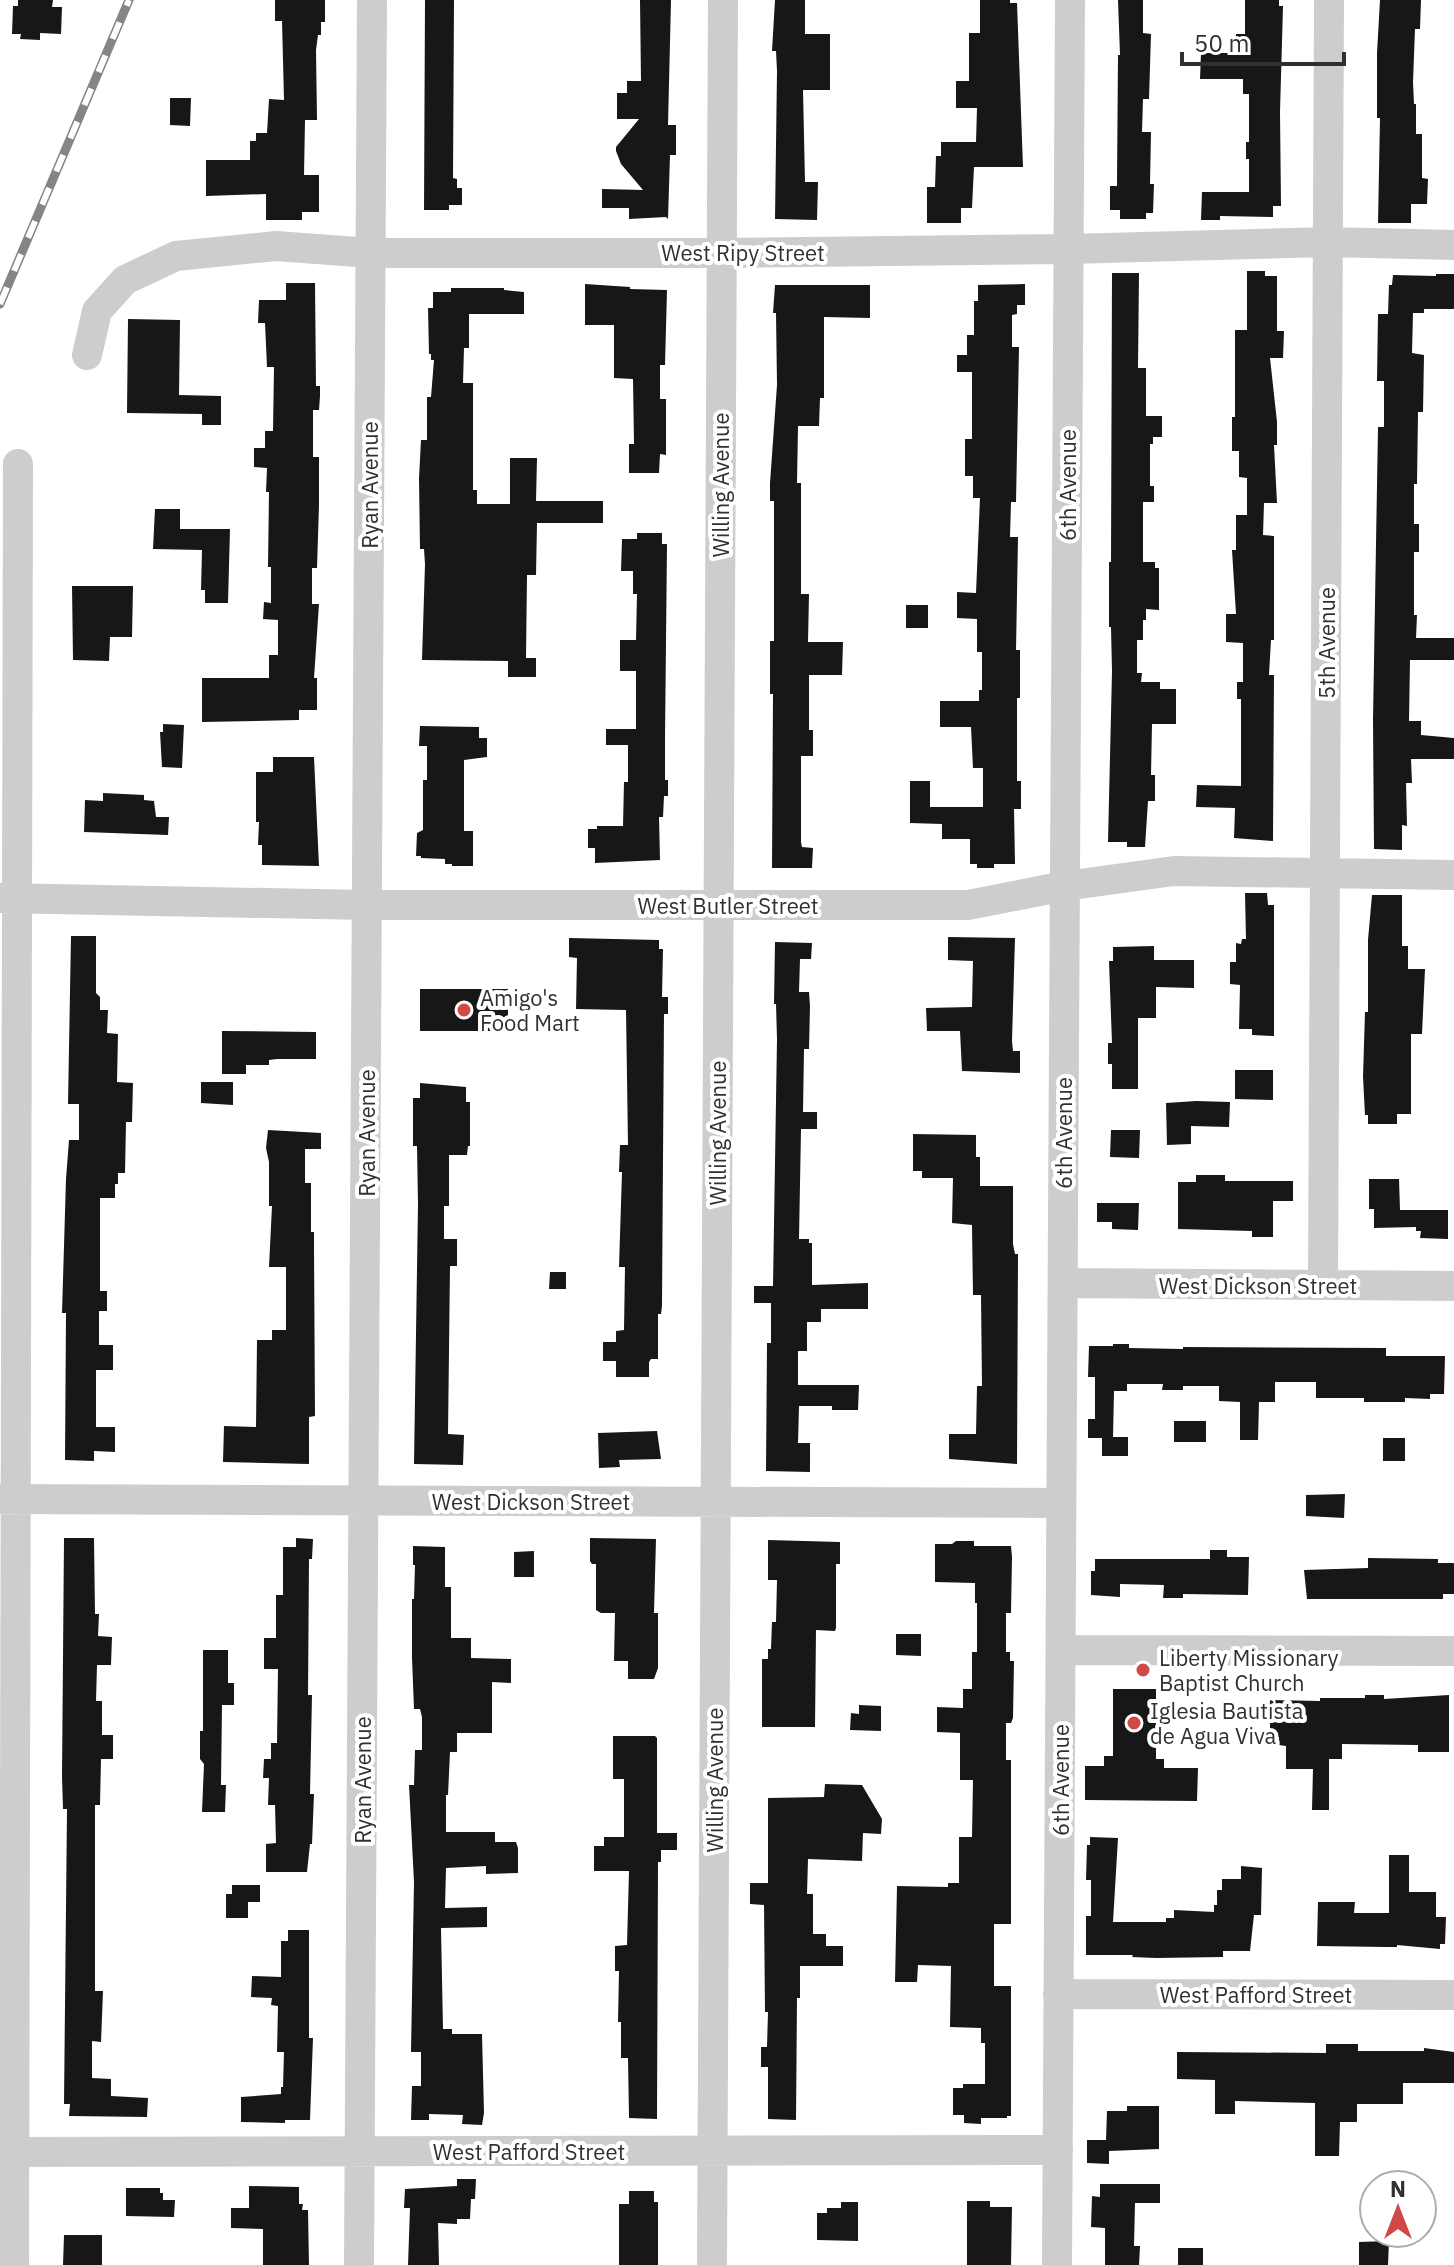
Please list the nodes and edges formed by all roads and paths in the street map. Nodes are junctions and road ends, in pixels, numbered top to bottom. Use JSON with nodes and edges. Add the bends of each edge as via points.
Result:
{"nodes":[{"id":1,"x":372,"y":0,"type":"edge"},
{"id":2,"x":723,"y":0,"type":"edge"},
{"id":3,"x":1070,"y":0,"type":"edge"},
{"id":4,"x":1329,"y":0,"type":"edge"},
{"id":5,"x":1328,"y":242,"type":"junction"},
{"id":6,"x":1454,"y":245,"type":"edge"},
{"id":7,"x":1069,"y":249,"type":"junction"},
{"id":8,"x":371,"y":253,"type":"junction"},
{"id":9,"x":721,"y":253,"type":"junction"},
{"id":10,"x":87,"y":355,"type":"dead end"},
{"id":11,"x":18,"y":464,"type":"dead end"},
{"id":12,"x":1325,"y":872,"type":"junction"},
{"id":13,"x":1454,"y":875,"type":"edge"},
{"id":14,"x":1065,"y":886,"type":"junction"},
{"id":15,"x":8,"y":898,"type":"edge"},
{"id":16,"x":367,"y":905,"type":"junction"},
{"id":17,"x":718,"y":905,"type":"junction"},
{"id":18,"x":1063,"y":1283,"type":"junction"},
{"id":19,"x":1323,"y":1285,"type":"junction"},
{"id":20,"x":1454,"y":1286,"type":"edge"},
{"id":21,"x":8,"y":1499,"type":"edge"},
{"id":22,"x":364,"y":1500,"type":"junction"},
{"id":23,"x":716,"y":1501,"type":"junction"},
{"id":24,"x":1061,"y":1503,"type":"junction"},
{"id":25,"x":1061,"y":1650,"type":"junction"},
{"id":26,"x":1454,"y":1651,"type":"edge"},
{"id":27,"x":1058,"y":1994,"type":"junction"},
{"id":28,"x":1454,"y":1995,"type":"edge"},
{"id":29,"x":713,"y":2150,"type":"junction"},
{"id":30,"x":1058,"y":2150,"type":"junction"},
{"id":31,"x":360,"y":2151,"type":"junction"},
{"id":32,"x":7,"y":2152,"type":"edge"},
{"id":33,"x":14,"y":2265,"type":"edge"},
{"id":34,"x":359,"y":2265,"type":"edge"},
{"id":35,"x":712,"y":2265,"type":"edge"},
{"id":36,"x":1057,"y":2265,"type":"edge"}],
"edges":[{"from":1,"to":8,"type":"street","name":"Ryan Avenue"},
{"from":2,"to":9,"type":"street","name":"Willing Avenue"},
{"from":3,"to":7,"type":"street","name":"6th Avenue"},
{"from":4,"to":5,"type":"street","name":"5th Avenue"},
{"from":5,"to":6,"type":"street","name":"West Ripy Street"},
{"from":5,"to":7,"type":"street","name":"West Ripy Street"},
{"from":5,"to":12,"type":"street","name":"5th Avenue"},
{"from":7,"to":9,"type":"street","name":"West Ripy Street"},
{"from":7,"to":14,"type":"street","name":"6th Avenue"},
{"from":8,"to":9,"type":"street","name":"West Ripy Street"},
{"from":8,"to":10,"type":"street","name":"West Ripy Street","via":[[276,246],[176,256],[125,280],[97,311]]},
{"from":8,"to":16,"type":"street","name":"Ryan Avenue"},
{"from":9,"to":17,"type":"street","name":"Willing Avenue"},
{"from":11,"to":15,"type":"street"},
{"from":12,"to":13,"type":"street","name":"West Butler Street"},
{"from":12,"to":14,"type":"street","name":"West Butler Street","via":[[1174,871]]},
{"from":12,"to":19,"type":"street","name":"5th Avenue"},
{"from":14,"to":17,"type":"street","name":"West Butler Street","via":[[968,905]]},
{"from":14,"to":18,"type":"street","name":"6th Avenue"},
{"from":15,"to":16,"type":"street","name":"West Butler Street"},
{"from":15,"to":21,"type":"street"},
{"from":16,"to":17,"type":"street","name":"West Butler Street"},
{"from":16,"to":22,"type":"street","name":"Ryan Avenue"},
{"from":17,"to":23,"type":"street","name":"Willing Avenue"},
{"from":18,"to":19,"type":"street","name":"West Dickson Street"},
{"from":18,"to":24,"type":"street","name":"6th Avenue"},
{"from":19,"to":20,"type":"street","name":"West Dickson Street"},
{"from":21,"to":22,"type":"street","name":"West Dickson Street"},
{"from":21,"to":32,"type":"street"},
{"from":22,"to":23,"type":"street","name":"West Dickson Street"},
{"from":22,"to":31,"type":"street","name":"Ryan Avenue"},
{"from":23,"to":24,"type":"street","name":"West Dickson Street"},
{"from":23,"to":29,"type":"street","name":"Willing Avenue"},
{"from":24,"to":25,"type":"street","name":"6th Avenue"},
{"from":25,"to":26,"type":"street"},
{"from":25,"to":27,"type":"street","name":"6th Avenue"},
{"from":27,"to":28,"type":"street","name":"West Pafford Street"},
{"from":27,"to":30,"type":"street","name":"6th Avenue"},
{"from":29,"to":30,"type":"street","name":"West Pafford Street"},
{"from":29,"to":31,"type":"street","name":"West Pafford Street"},
{"from":29,"to":35,"type":"street","name":"Willing Avenue"},
{"from":30,"to":36,"type":"street","name":"6th Avenue"},
{"from":31,"to":32,"type":"street","name":"West Pafford Street"},
{"from":31,"to":34,"type":"street","name":"Ryan Avenue"},
{"from":32,"to":33,"type":"street"}]}
